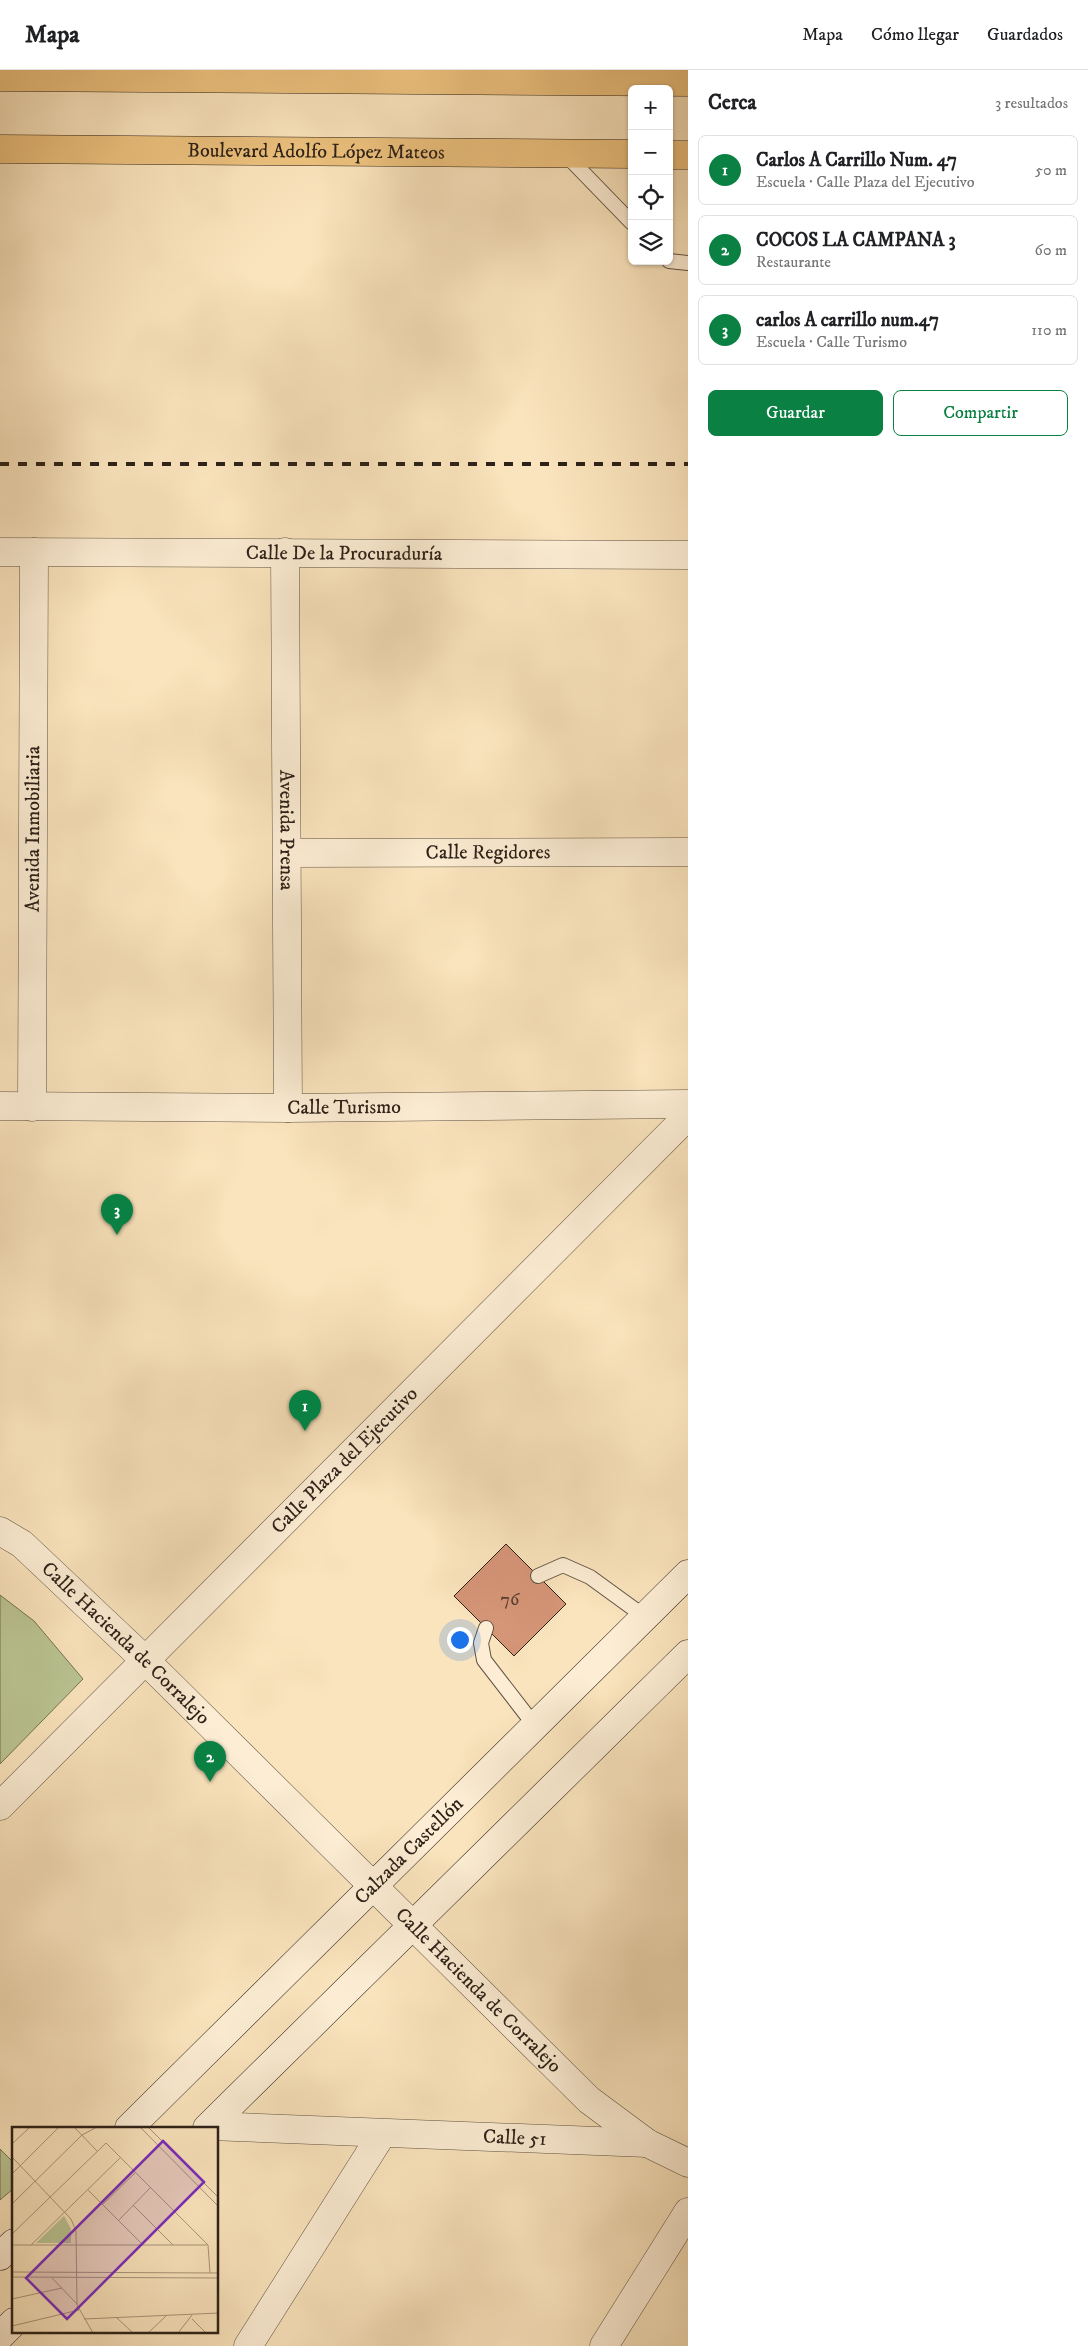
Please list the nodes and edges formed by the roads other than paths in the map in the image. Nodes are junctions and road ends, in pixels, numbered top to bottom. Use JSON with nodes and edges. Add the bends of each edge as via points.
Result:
{"nodes":[{"id":1,"x":0,"y":77,"type":"edge"},
{"id":2,"x":688,"y":82,"type":"edge"},
{"id":3,"x":0,"y":149,"type":"edge"},
{"id":4,"x":564,"y":154,"type":"junction"},
{"id":5,"x":628,"y":154,"type":"edge"},
{"id":6,"x":673,"y":155,"type":"edge"},
{"id":7,"x":688,"y":155,"type":"edge"},
{"id":8,"x":629,"y":220,"type":"edge"},
{"id":9,"x":673,"y":262,"type":"edge"},
{"id":10,"x":688,"y":263,"type":"edge"},
{"id":11,"x":0,"y":552,"type":"edge"},
{"id":12,"x":34,"y":552,"type":"junction"},
{"id":13,"x":285,"y":552,"type":"junction"},
{"id":14,"x":688,"y":555,"type":"edge"},
{"id":15,"x":688,"y":852,"type":"edge"},
{"id":16,"x":288,"y":853,"type":"junction"},
{"id":17,"x":688,"y":1104,"type":"edge"},
{"id":18,"x":0,"y":1106,"type":"edge"},
{"id":19,"x":32,"y":1107,"type":"junction"},
{"id":20,"x":288,"y":1108,"type":"junction"},
{"id":21,"x":688,"y":1116,"type":"edge"},
{"id":22,"x":0,"y":1531,"type":"edge"},
{"id":23,"x":688,"y":1574,"type":"edge"},
{"id":24,"x":538,"y":1576,"type":"dead end"},
{"id":25,"x":645,"y":1616,"type":"junction"},
{"id":26,"x":486,"y":1628,"type":"dead end"},
{"id":27,"x":688,"y":1654,"type":"edge"},
{"id":28,"x":146,"y":1661,"type":"junction"},
{"id":29,"x":535,"y":1726,"type":"junction"},
{"id":30,"x":0,"y":1806,"type":"edge"},
{"id":31,"x":372,"y":1886,"type":"junction"},
{"id":32,"x":412,"y":1927,"type":"junction"},
{"id":33,"x":130,"y":2127,"type":"edge"},
{"id":34,"x":208,"y":2127,"type":"edge"},
{"id":35,"x":219,"y":2127,"type":"edge"},
{"id":36,"x":382,"y":2134,"type":"junction"},
{"id":37,"x":647,"y":2143,"type":"junction"},
{"id":38,"x":688,"y":2164,"type":"edge"},
{"id":39,"x":688,"y":2212,"type":"edge"},
{"id":40,"x":12,"y":2245,"type":"edge"},
{"id":41,"x":0,"y":2256,"type":"edge"},
{"id":42,"x":12,"y":2324,"type":"edge"},
{"id":43,"x":0,"y":2336,"type":"edge"},
{"id":44,"x":248,"y":2346,"type":"edge"},
{"id":45,"x":604,"y":2346,"type":"edge"}],
"edges":[{"from":1,"to":2,"type":"highway"},
{"from":3,"to":4,"type":"highway","name":"Boulevard Adolfo López Mateos"},
{"from":4,"to":5,"type":"highway","name":"Boulevard Adolfo López Mateos"},
{"from":4,"to":8,"type":"lane"},
{"from":6,"to":7,"type":"highway"},
{"from":9,"to":10,"type":"lane"},
{"from":11,"to":12,"type":"street","name":"Calle De la Procuraduría"},
{"from":12,"to":13,"type":"street","name":"Calle De la Procuraduría"},
{"from":12,"to":19,"type":"street","name":"Avenida Inmobiliaria"},
{"from":13,"to":14,"type":"street","name":"Calle De la Procuraduría"},
{"from":13,"to":16,"type":"street","name":"Avenida Prensa"},
{"from":15,"to":16,"type":"street","name":"Calle Regidores"},
{"from":16,"to":20,"type":"street","name":"Avenida Prensa"},
{"from":17,"to":20,"type":"street","name":"Calle Turismo"},
{"from":18,"to":19,"type":"street","name":"Calle Turismo"},
{"from":19,"to":20,"type":"street","name":"Calle Turismo"},
{"from":21,"to":28,"type":"street","name":"Calle Plaza del Ejecutivo"},
{"from":22,"to":28,"type":"street","name":"Calle Hacienda de Corralejo","via":[[22,1544]]},
{"from":23,"to":25,"type":"street","name":"Calzada Castellón"},
{"from":24,"to":25,"type":"lane","via":[[563,1565],[590,1577]]},
{"from":25,"to":29,"type":"street","name":"Calzada Castellón"},
{"from":26,"to":29,"type":"lane","via":[[481,1643],[484,1660]]},
{"from":27,"to":32,"type":"street"},
{"from":28,"to":30,"type":"street","name":"Calle Plaza del Ejecutivo"},
{"from":28,"to":31,"type":"street","name":"Calle Hacienda de Corralejo"},
{"from":29,"to":31,"type":"street","name":"Calzada Castellón"},
{"from":31,"to":32,"type":"street","name":"Calle Hacienda de Corralejo"},
{"from":31,"to":33,"type":"street","name":"Calzada Castellón"},
{"from":32,"to":34,"type":"street"},
{"from":32,"to":37,"type":"street","name":"Calle Hacienda de Corralejo","via":[[589,2100]]},
{"from":35,"to":36,"type":"street","name":"Calle 51"},
{"from":36,"to":37,"type":"street","name":"Calle 51"},
{"from":36,"to":44,"type":"street"},
{"from":37,"to":38,"type":"street","name":"Calle Hacienda de Corralejo"},
{"from":39,"to":45,"type":"street"},
{"from":40,"to":41,"type":"street"},
{"from":42,"to":43,"type":"street"}]}
